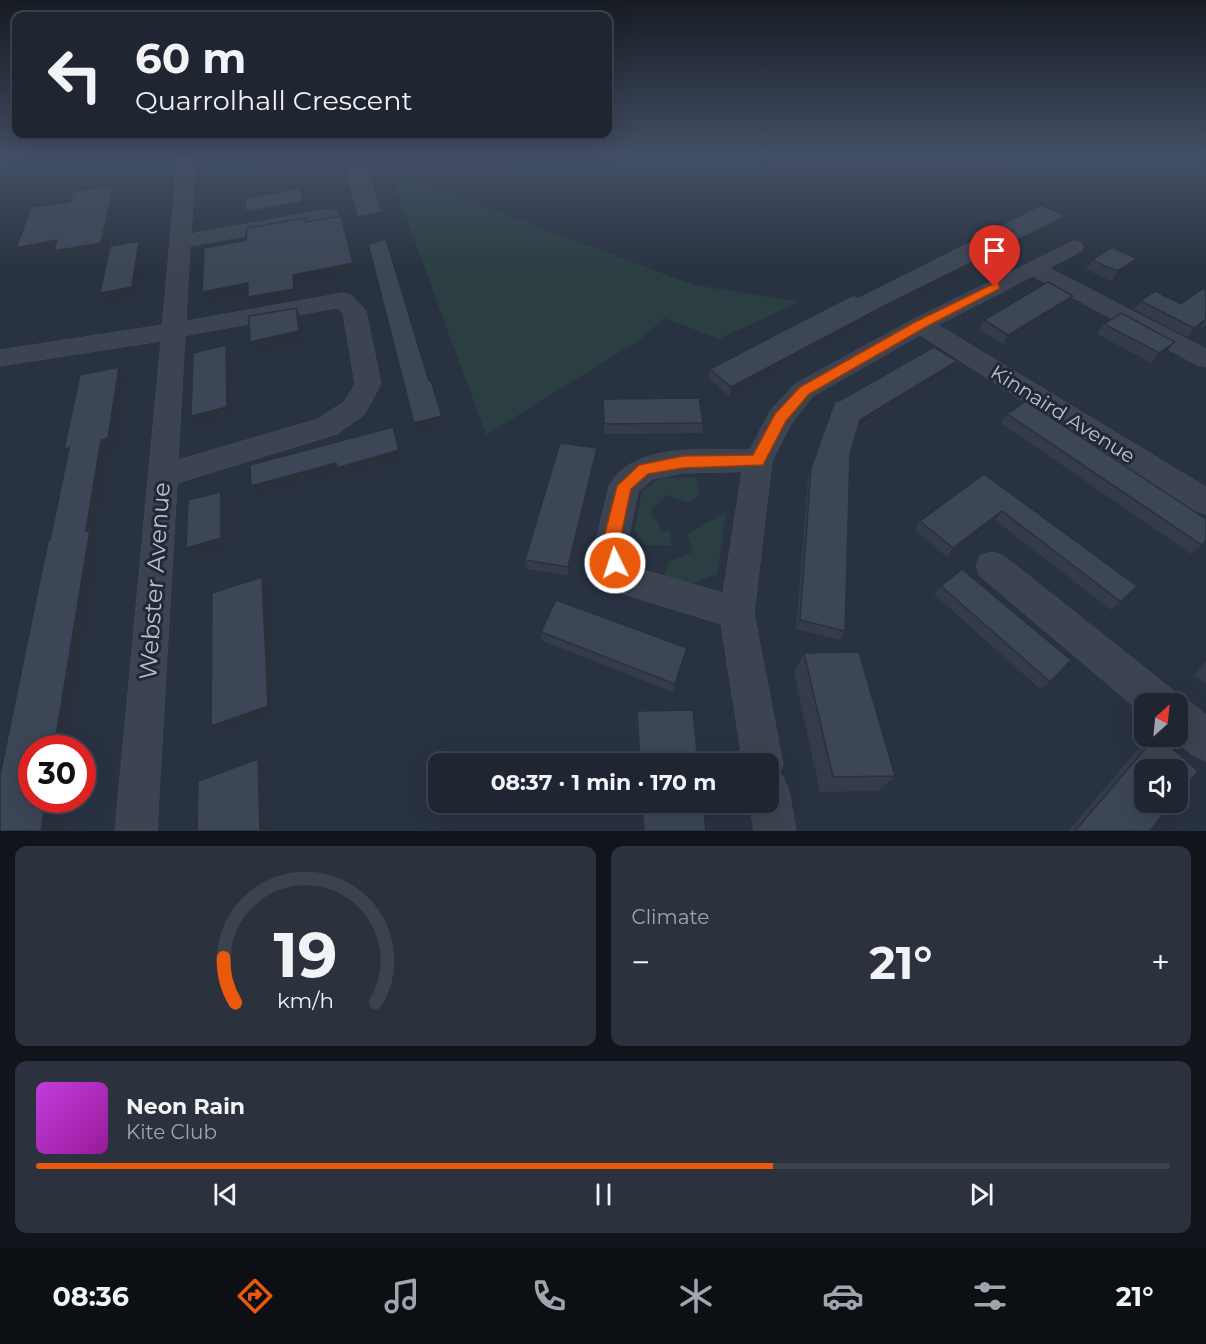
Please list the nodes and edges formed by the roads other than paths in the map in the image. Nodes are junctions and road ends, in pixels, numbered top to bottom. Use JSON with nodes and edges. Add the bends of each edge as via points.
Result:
{"nodes":[{"id":1,"x":184,"y":195,"type":"edge"},
{"id":2,"x":329,"y":214,"type":"dead end"},
{"id":3,"x":180,"y":242,"type":"junction"},
{"id":4,"x":1074,"y":247,"type":"dead end"},
{"id":5,"x":1033,"y":268,"type":"junction"},
{"id":6,"x":920,"y":325,"type":"junction"},
{"id":7,"x":173,"y":331,"type":"junction"},
{"id":8,"x":0,"y":358,"type":"edge"},
{"id":9,"x":1206,"y":358,"type":"edge"},
{"id":10,"x":758,"y":461,"type":"junction"},
{"id":11,"x":162,"y":476,"type":"junction"},
{"id":12,"x":1206,"y":502,"type":"edge"},
{"id":13,"x":992,"y":566,"type":"dead end"},
{"id":14,"x":737,"y":613,"type":"junction"},
{"id":15,"x":1148,"y":693,"type":"edge"},
{"id":16,"x":1188,"y":726,"type":"edge"},
{"id":17,"x":1206,"y":741,"type":"edge"},
{"id":18,"x":761,"y":753,"type":"edge"},
{"id":19,"x":772,"y":813,"type":"edge"},
{"id":20,"x":136,"y":831,"type":"edge"},
{"id":21,"x":775,"y":831,"type":"edge"}],
"edges":[{"from":1,"to":3,"type":"street","name":"Webster Avenue"},
{"from":2,"to":3,"type":"street"},
{"from":3,"to":7,"type":"street","name":"Webster Avenue"},
{"from":4,"to":5,"type":"street"},
{"from":5,"to":6,"type":"street"},
{"from":5,"to":9,"type":"street"},
{"from":6,"to":10,"type":"street","via":[[804,390],[780,418]]},
{"from":6,"to":12,"type":"street","name":"Kinnaird Avenue"},
{"from":7,"to":8,"type":"street"},
{"from":7,"to":11,"type":"street","name":"Webster Avenue"},
{"from":7,"to":11,"type":"street","via":[[342,300],[354,311],[368,384],[355,408],[327,427]]},
{"from":10,"to":14,"type":"street"},
{"from":10,"to":14,"type":"street","via":[[683,462],[644,469],[624,486],[610,545],[615,563],[629,581]]},
{"from":11,"to":20,"type":"street","name":"Webster Avenue"},
{"from":13,"to":15,"type":"street"},
{"from":14,"to":18,"type":"street"},
{"from":16,"to":17,"type":"street"},
{"from":19,"to":21,"type":"street"}]}
